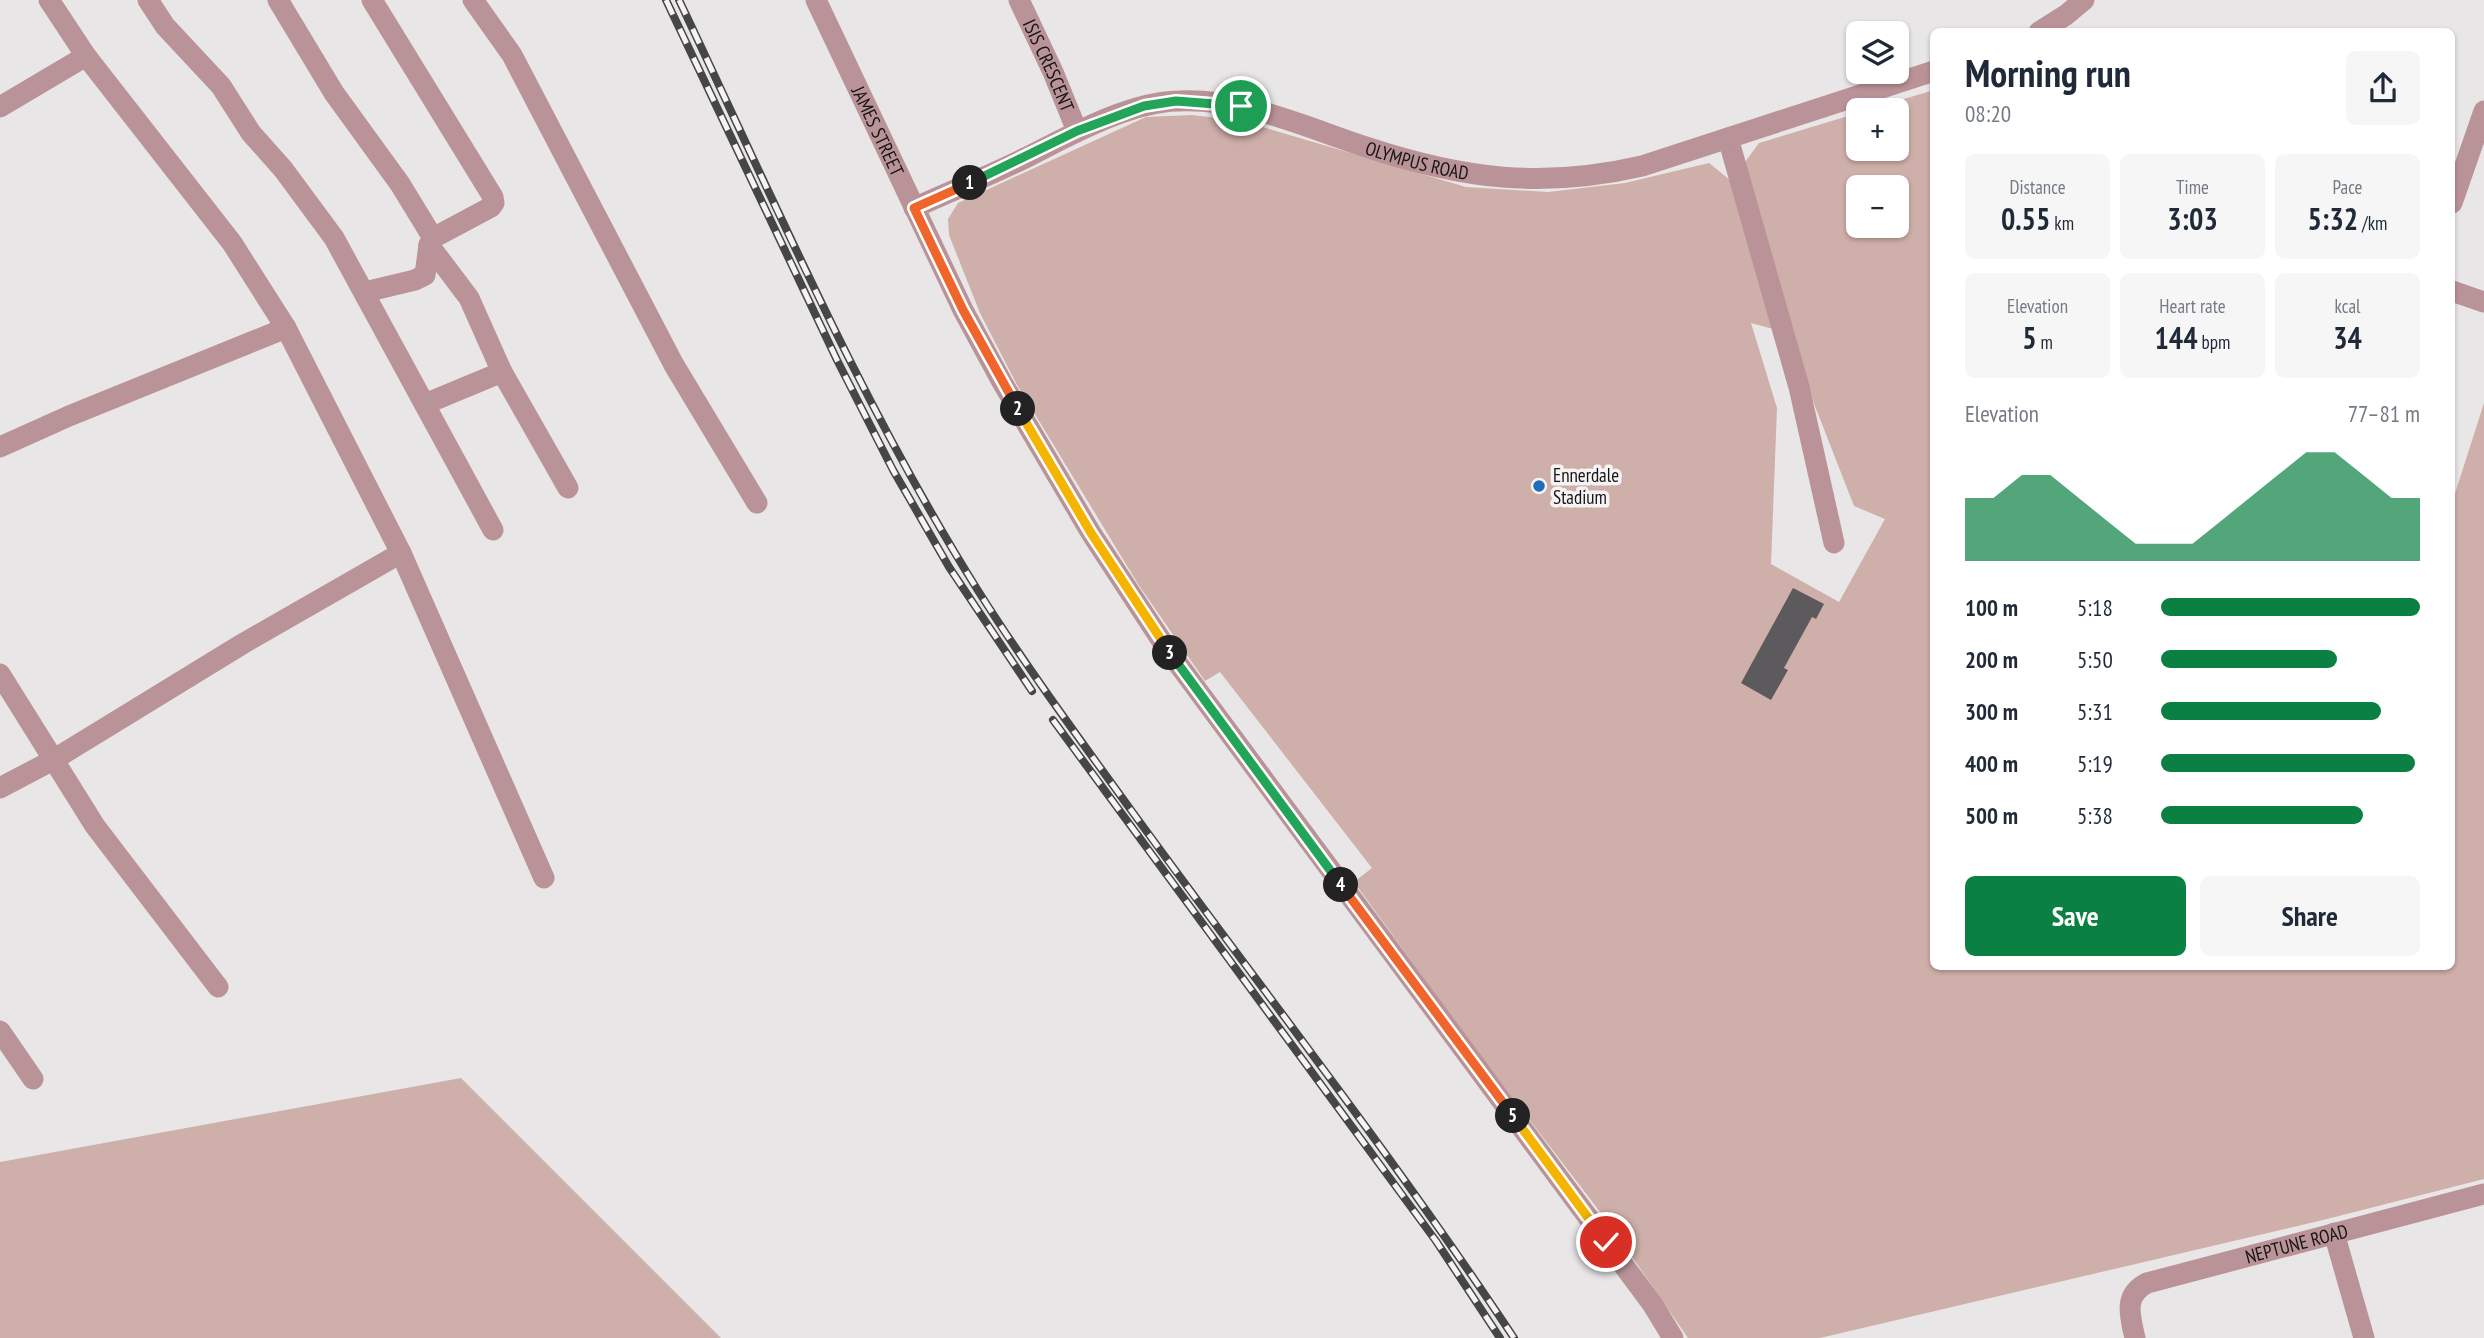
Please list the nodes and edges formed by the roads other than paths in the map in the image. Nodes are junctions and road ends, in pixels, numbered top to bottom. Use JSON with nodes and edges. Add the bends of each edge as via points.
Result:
{"nodes":[{"id":1,"x":49,"y":0,"type":"edge"},
{"id":2,"x":148,"y":0,"type":"edge"},
{"id":3,"x":278,"y":0,"type":"edge"},
{"id":4,"x":372,"y":0,"type":"edge"},
{"id":5,"x":472,"y":0,"type":"edge"},
{"id":6,"x":816,"y":0,"type":"edge"},
{"id":7,"x":1019,"y":0,"type":"edge"},
{"id":8,"x":2084,"y":0,"type":"edge"},
{"id":9,"x":2072,"y":23,"type":"edge"},
{"id":10,"x":2054,"y":28,"type":"edge"},
{"id":11,"x":86,"y":56,"type":"junction"},
{"id":12,"x":1930,"y":72,"type":"edge"},
{"id":13,"x":0,"y":107,"type":"edge"},
{"id":14,"x":2484,"y":111,"type":"edge"},
{"id":15,"x":1077,"y":131,"type":"junction"},
{"id":16,"x":1728,"y":138,"type":"junction"},
{"id":17,"x":2455,"y":194,"type":"edge"},
{"id":18,"x":914,"y":208,"type":"junction"},
{"id":19,"x":431,"y":242,"type":"junction"},
{"id":20,"x":365,"y":292,"type":"junction"},
{"id":21,"x":2455,"y":292,"type":"edge"},
{"id":22,"x":2484,"y":302,"type":"edge"},
{"id":23,"x":286,"y":328,"type":"junction"},
{"id":24,"x":502,"y":372,"type":"junction"},
{"id":25,"x":425,"y":404,"type":"junction"},
{"id":26,"x":0,"y":447,"type":"edge"},
{"id":27,"x":568,"y":488,"type":"dead end"},
{"id":28,"x":757,"y":503,"type":"dead end"},
{"id":29,"x":493,"y":530,"type":"dead end"},
{"id":30,"x":1834,"y":543,"type":"dead end"},
{"id":31,"x":401,"y":553,"type":"junction"},
{"id":32,"x":0,"y":674,"type":"edge"},
{"id":33,"x":53,"y":760,"type":"junction"},
{"id":34,"x":0,"y":788,"type":"edge"},
{"id":35,"x":544,"y":878,"type":"dead end"},
{"id":36,"x":218,"y":987,"type":"dead end"},
{"id":37,"x":0,"y":1031,"type":"edge"},
{"id":38,"x":33,"y":1079,"type":"dead end"},
{"id":39,"x":2484,"y":1194,"type":"edge"},
{"id":40,"x":2334,"y":1233,"type":"junction"},
{"id":41,"x":1674,"y":1338,"type":"edge"},
{"id":42,"x":2135,"y":1338,"type":"edge"},
{"id":43,"x":2364,"y":1338,"type":"edge"}],
"edges":[{"from":1,"to":11,"type":"street"},
{"from":2,"to":20,"type":"street","via":[[283,169],[334,238]]},
{"from":3,"to":19,"type":"street","via":[[334,93],[400,184]]},
{"from":4,"to":19,"type":"street","via":[[494,199],[491,207]]},
{"from":5,"to":28,"type":"street","via":[[512,55],[674,365]]},
{"from":6,"to":18,"type":"street","name":"JAMES STREET"},
{"from":7,"to":15,"type":"street","name":"ISIS CRESCENT"},
{"from":8,"to":9,"type":"street"},
{"from":9,"to":10,"type":"street"},
{"from":11,"to":13,"type":"street"},
{"from":11,"to":23,"type":"street","via":[[232,243]]},
{"from":12,"to":16,"type":"street","name":"OLYMPUS ROAD"},
{"from":14,"to":17,"type":"street"},
{"from":15,"to":16,"type":"street","name":"OLYMPUS ROAD","via":[[1144,106],[1176,101],[1219,103],[1241,106],[1433,168],[1520,179],[1606,174]]},
{"from":15,"to":18,"type":"street","name":"OLYMPUS ROAD"},
{"from":16,"to":30,"type":"street","via":[[1799,387]]},
{"from":18,"to":41,"type":"street","name":"JAMES STREET","via":[[1002,382],[1091,533],[1167,649]]},
{"from":19,"to":20,"type":"street","via":[[425,275]]},
{"from":19,"to":24,"type":"street","via":[[469,298]]},
{"from":20,"to":25,"type":"street"},
{"from":21,"to":22,"type":"street"},
{"from":23,"to":26,"type":"street"},
{"from":23,"to":31,"type":"street"},
{"from":24,"to":25,"type":"street"},
{"from":24,"to":27,"type":"street"},
{"from":25,"to":29,"type":"street"},
{"from":31,"to":33,"type":"street"},
{"from":31,"to":35,"type":"street"},
{"from":32,"to":33,"type":"street"},
{"from":33,"to":34,"type":"street"},
{"from":33,"to":36,"type":"street","via":[[95,826]]},
{"from":37,"to":38,"type":"street"},
{"from":39,"to":40,"type":"street","name":"NEPTUNE ROAD"},
{"from":40,"to":42,"type":"street","name":"NEPTUNE ROAD","via":[[2147,1283],[2133,1294],[2129,1313]]},
{"from":40,"to":43,"type":"street"}]}
